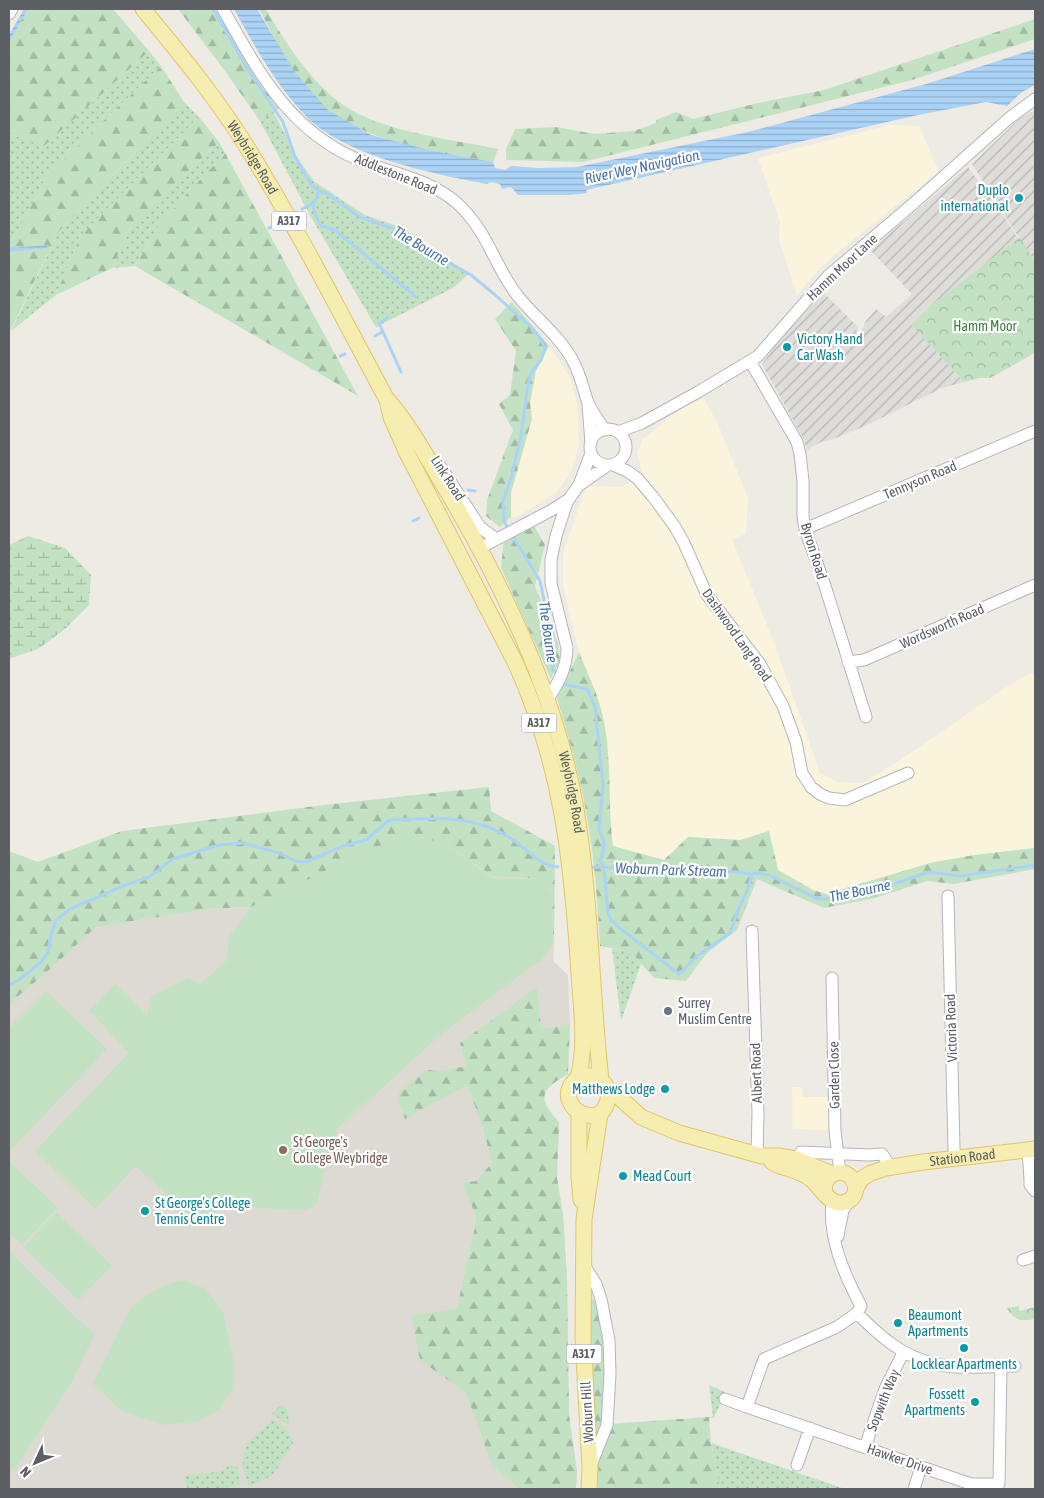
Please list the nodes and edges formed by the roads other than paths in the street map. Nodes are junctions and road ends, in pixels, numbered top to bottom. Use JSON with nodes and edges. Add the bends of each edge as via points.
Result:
{"nodes":[{"id":1,"x":12,"y":9,"type":"edge"},
{"id":2,"x":143,"y":9,"type":"edge"},
{"id":3,"x":223,"y":9,"type":"edge"},
{"id":4,"x":9,"y":14,"type":"edge"},
{"id":5,"x":1035,"y":99,"type":"edge"},
{"id":6,"x":750,"y":362,"type":"junction"},
{"id":7,"x":386,"y":398,"type":"junction"},
{"id":8,"x":588,"y":402,"type":"junction"},
{"id":9,"x":402,"y":416,"type":"junction"},
{"id":10,"x":642,"y":423,"type":"junction"},
{"id":11,"x":605,"y":430,"type":"junction"},
{"id":12,"x":618,"y":432,"type":"junction"},
{"id":13,"x":1035,"y":432,"type":"edge"},
{"id":14,"x":591,"y":448,"type":"junction"},
{"id":15,"x":626,"y":449,"type":"junction"},
{"id":16,"x":610,"y":465,"type":"junction"},
{"id":17,"x":637,"y":478,"type":"junction"},
{"id":18,"x":579,"y":485,"type":"junction"},
{"id":19,"x":568,"y":499,"type":"junction"},
{"id":20,"x":805,"y":529,"type":"junction"},
{"id":21,"x":506,"y":533,"type":"junction"},
{"id":22,"x":480,"y":548,"type":"junction"},
{"id":23,"x":1035,"y":585,"type":"edge"},
{"id":24,"x":515,"y":662,"type":"junction"},
{"id":25,"x":848,"y":662,"type":"junction"},
{"id":26,"x":547,"y":700,"type":"junction"},
{"id":27,"x":866,"y":717,"type":"dead end"},
{"id":28,"x":908,"y":773,"type":"dead end"},
{"id":29,"x":948,"y":896,"type":"dead end"},
{"id":30,"x":752,"y":931,"type":"dead end"},
{"id":31,"x":832,"y":978,"type":"dead end"},
{"id":32,"x":578,"y":1078,"type":"junction"},
{"id":33,"x":604,"y":1085,"type":"junction"},
{"id":34,"x":602,"y":1111,"type":"junction"},
{"id":35,"x":579,"y":1113,"type":"junction"},
{"id":36,"x":635,"y":1113,"type":"junction"},
{"id":37,"x":1032,"y":1149,"type":"edge"},
{"id":38,"x":838,"y":1154,"type":"junction"},
{"id":39,"x":759,"y":1155,"type":"junction"},
{"id":40,"x":955,"y":1159,"type":"junction"},
{"id":41,"x":795,"y":1165,"type":"junction"},
{"id":42,"x":889,"y":1168,"type":"junction"},
{"id":43,"x":845,"y":1182,"type":"junction"},
{"id":44,"x":1035,"y":1191,"type":"edge"},
{"id":45,"x":829,"y":1197,"type":"junction"},
{"id":46,"x":584,"y":1219,"type":"junction"},
{"id":47,"x":836,"y":1246,"type":"junction"},
{"id":48,"x":1035,"y":1256,"type":"edge"},
{"id":49,"x":1023,"y":1260,"type":"dead end"},
{"id":50,"x":584,"y":1265,"type":"junction"},
{"id":51,"x":857,"y":1313,"type":"junction"},
{"id":52,"x":903,"y":1353,"type":"junction"},
{"id":53,"x":1001,"y":1366,"type":"junction"},
{"id":54,"x":1015,"y":1366,"type":"dead end"},
{"id":55,"x":725,"y":1399,"type":"dead end"},
{"id":56,"x":747,"y":1407,"type":"junction"},
{"id":57,"x":810,"y":1428,"type":"junction"},
{"id":58,"x":865,"y":1447,"type":"junction"},
{"id":59,"x":797,"y":1465,"type":"dead end"},
{"id":60,"x":921,"y":1467,"type":"junction"},
{"id":61,"x":590,"y":1468,"type":"junction"},
{"id":62,"x":589,"y":1489,"type":"edge"},
{"id":63,"x":914,"y":1489,"type":"edge"}],
"edges":[{"from":1,"to":4,"type":"street"},
{"from":2,"to":7,"type":"main road","name":"Weybridge Road","number":"A317","via":[[187,62],[250,152]]},
{"from":3,"to":8,"type":"street","name":"Addlestone Road","via":[[263,77],[311,133],[361,161],[430,185],[469,215],[516,294],[574,362]]},
{"from":5,"to":6,"type":"street","name":"Hamm Moor Lane","via":[[828,276]]},
{"from":6,"to":10,"type":"street","name":"Hamm Moor Lane"},
{"from":6,"to":20,"type":"street","name":"Byron Road","via":[[800,454]]},
{"from":7,"to":9,"type":"main road","name":"Weybridge Road","number":"A317"},
{"from":7,"to":24,"type":"main road","name":"Weybridge Road","number":"A317","via":[[406,450]]},
{"from":8,"to":11,"type":"street","name":"Addlestone Road"},
{"from":8,"to":14,"type":"street","name":"Addlestone Road"},
{"from":9,"to":21,"type":"street","name":"Link Road","via":[[412,423],[480,527]]},
{"from":9,"to":22,"type":"main road","name":"Weybridge Road","number":"A317"},
{"from":10,"to":12,"type":"street","name":"Hamm Moor Lane"},
{"from":10,"to":15,"type":"street","name":"Hamm Moor Lane","via":[[631,436]]},
{"from":11,"to":12,"type":"street"},
{"from":11,"to":14,"type":"street","via":[[596,434]]},
{"from":12,"to":15,"type":"street"},
{"from":13,"to":20,"type":"street","name":"Tennyson Road"},
{"from":14,"to":16,"type":"street","via":[[598,462]]},
{"from":14,"to":18,"type":"street","name":"Addlestone Road"},
{"from":15,"to":16,"type":"street","via":[[620,461]]},
{"from":15,"to":17,"type":"street","name":"Dashwood Lang Road"},
{"from":16,"to":17,"type":"street","name":"Dashwood Lang Road"},
{"from":16,"to":18,"type":"street","name":"Addlestone Road"},
{"from":17,"to":28,"type":"street","name":"Dashwood Lang Road","via":[[675,528],[707,594],[760,664],[783,706],[796,742],[802,773],[811,787],[829,798],[845,800]]},
{"from":18,"to":19,"type":"street","name":"Addlestone Road"},
{"from":19,"to":21,"type":"street"},
{"from":19,"to":26,"type":"street","name":"Addlestone Road","via":[[551,560],[551,583],[567,648],[564,669]]},
{"from":20,"to":25,"type":"street","name":"Byron Road"},
{"from":21,"to":22,"type":"street"},
{"from":22,"to":24,"type":"main road","via":[[475,557],[505,621]]},
{"from":22,"to":26,"type":"main road","name":"Weybridge Road","number":"A317"},
{"from":23,"to":25,"type":"street","name":"Wordsworth Road","via":[[864,660]]},
{"from":24,"to":32,"type":"main road","name":"Weybridge Road","number":"A317","via":[[554,771],[567,834],[583,1029]]},
{"from":25,"to":27,"type":"street","name":"Byron Road"},
{"from":26,"to":33,"type":"main road","name":"Weybridge Road","number":"A317","via":[[576,808],[582,848],[597,1040]]},
{"from":29,"to":40,"type":"street","name":"Victoria Road"},
{"from":30,"to":39,"type":"street","name":"Albert Road"},
{"from":31,"to":38,"type":"street","name":"Garden Close"},
{"from":32,"to":33,"type":"main road","via":[[590,1076]]},
{"from":32,"to":35,"type":"main road","via":[[568,1095]]},
{"from":33,"to":34,"type":"main road","via":[[608,1099]]},
{"from":33,"to":36,"type":"main road"},
{"from":34,"to":35,"type":"main road","via":[[590,1116]]},
{"from":34,"to":36,"type":"main road","via":[[623,1108]]},
{"from":34,"to":46,"type":"main road","name":"Woburn Hill","number":"A317"},
{"from":35,"to":46,"type":"main road","name":"Woburn Hill","number":"A317","via":[[579,1176]]},
{"from":36,"to":39,"type":"main road","via":[[679,1133]]},
{"from":37,"to":40,"type":"main road","name":"Station Road"},
{"from":37,"to":44,"type":"street","via":[[1030,1185]]},
{"from":38,"to":41,"type":"street","via":[[801,1152]]},
{"from":38,"to":42,"type":"street","via":[[882,1154]]},
{"from":38,"to":43,"type":"street","name":"Garden Close"},
{"from":39,"to":41,"type":"main road","via":[[777,1165]]},
{"from":40,"to":42,"type":"main road","name":"Station Road"},
{"from":41,"to":43,"type":"main road"},
{"from":41,"to":45,"type":"main road"},
{"from":42,"to":43,"type":"main road","name":"Station Road"},
{"from":43,"to":45,"type":"main road","via":[[824,1185]]},
{"from":43,"to":45,"type":"main road","via":[[841,1203]]},
{"from":43,"to":47,"type":"street"},
{"from":45,"to":47,"type":"street"},
{"from":46,"to":50,"type":"main road","name":"Woburn Hill","number":"A317"},
{"from":47,"to":51,"type":"street","via":[[847,1280],[861,1306]]},
{"from":48,"to":49,"type":"street"},
{"from":50,"to":61,"type":"main road","name":"Woburn Hill","number":"A317","via":[[583,1337]]},
{"from":50,"to":61,"type":"street","name":"Woburn Hill","via":[[596,1284],[609,1340],[607,1424]]},
{"from":51,"to":52,"type":"street","via":[[878,1335]]},
{"from":51,"to":56,"type":"street","via":[[837,1327],[764,1358]]},
{"from":52,"to":53,"type":"street","via":[[956,1367]]},
{"from":52,"to":58,"type":"street","name":"Sopwith Way","via":[[885,1389]]},
{"from":53,"to":54,"type":"street"},
{"from":53,"to":60,"type":"street","name":"Hawker Drive","via":[[999,1484],[971,1484]]},
{"from":55,"to":56,"type":"street","name":"Hawker Drive"},
{"from":56,"to":57,"type":"street","name":"Hawker Drive"},
{"from":57,"to":58,"type":"street","name":"Hawker Drive"},
{"from":57,"to":59,"type":"street"},
{"from":58,"to":60,"type":"street","name":"Hawker Drive"},
{"from":60,"to":63,"type":"street"},
{"from":61,"to":62,"type":"main road","name":"Woburn Hill","number":"A317"}]}
